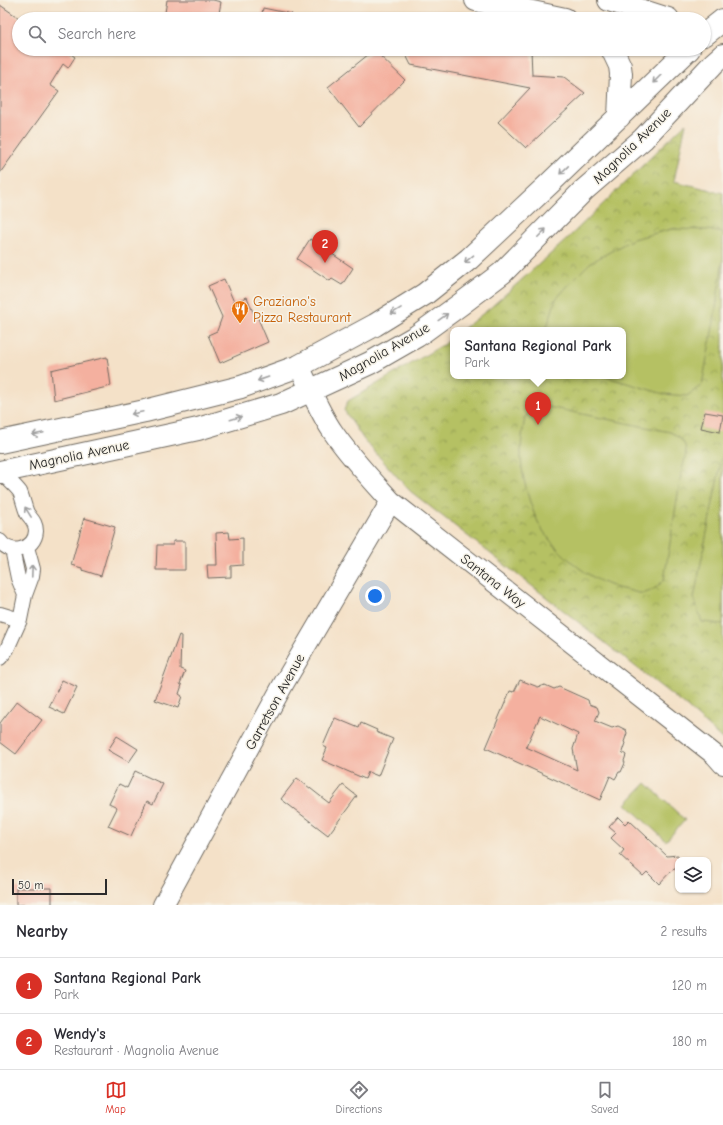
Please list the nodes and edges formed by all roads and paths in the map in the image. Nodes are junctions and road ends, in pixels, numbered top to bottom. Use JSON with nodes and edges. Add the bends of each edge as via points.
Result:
{"nodes":[{"id":1,"x":476,"y":0,"type":"edge"},
{"id":2,"x":609,"y":0,"type":"edge"},
{"id":3,"x":532,"y":12,"type":"edge"},
{"id":4,"x":646,"y":12,"type":"edge"},
{"id":5,"x":615,"y":56,"type":"edge"},
{"id":6,"x":676,"y":56,"type":"edge"},
{"id":7,"x":703,"y":56,"type":"edge"},
{"id":8,"x":720,"y":61,"type":"edge"},
{"id":9,"x":618,"y":117,"type":"junction"},
{"id":10,"x":299,"y":366,"type":"junction"},
{"id":11,"x":311,"y":390,"type":"junction"},
{"id":12,"x":0,"y":442,"type":"edge"},
{"id":13,"x":0,"y":473,"type":"edge"},
{"id":14,"x":391,"y":501,"type":"junction"},
{"id":15,"x":0,"y":541,"type":"edge"},
{"id":16,"x":27,"y":546,"type":"junction"},
{"id":17,"x":12,"y":550,"type":"junction"},
{"id":18,"x":25,"y":595,"type":"junction"},
{"id":19,"x":0,"y":614,"type":"edge"},
{"id":20,"x":20,"y":620,"type":"junction"},
{"id":21,"x":0,"y":658,"type":"edge"},
{"id":22,"x":723,"y":764,"type":"edge"},
{"id":23,"x":163,"y":905,"type":"edge"}],
"edges":[{"from":1,"to":3,"type":"main road"},
{"from":2,"to":4,"type":"main road"},
{"from":5,"to":9,"type":"main road","via":[[621,74]]},
{"from":6,"to":9,"type":"main road","name":"Magnolia Avenue","one_way":true},
{"from":7,"to":8,"type":"main road"},
{"from":11,"to":8,"type":"main road","name":"Magnolia Avenue","one_way":true,"via":[[370,363],[417,336],[502,273],[584,190],[643,139]]},
{"from":9,"to":10,"type":"main road","name":"Magnolia Avenue","one_way":true,"via":[[464,263],[425,294],[375,325]]},
{"from":10,"to":11,"type":"street","name":"Santana Way"},
{"from":10,"to":12,"type":"main road","name":"Magnolia Avenue","one_way":true,"via":[[241,387],[137,413]]},
{"from":13,"to":11,"type":"main road","name":"Magnolia Avenue","one_way":true,"via":[[198,429],[281,404]]},
{"from":11,"to":14,"type":"street","name":"Santana Way","via":[[333,432]]},
{"from":16,"to":13,"type":"street","one_way":true,"via":[[35,537],[35,524],[27,514],[19,491]]},
{"from":14,"to":22,"type":"street","name":"Santana Way","via":[[715,755]]},
{"from":14,"to":23,"type":"street","name":"Garretson Avenue","via":[[284,683]]},
{"from":15,"to":17,"type":"street"},
{"from":16,"to":17,"type":"street"},
{"from":18,"to":16,"type":"street","one_way":true,"via":[[33,569]]},
{"from":17,"to":18,"type":"street","via":[[18,578]]},
{"from":18,"to":20,"type":"street"},
{"from":19,"to":20,"type":"street"},
{"from":20,"to":21,"type":"street","via":[[7,649]]}]}
